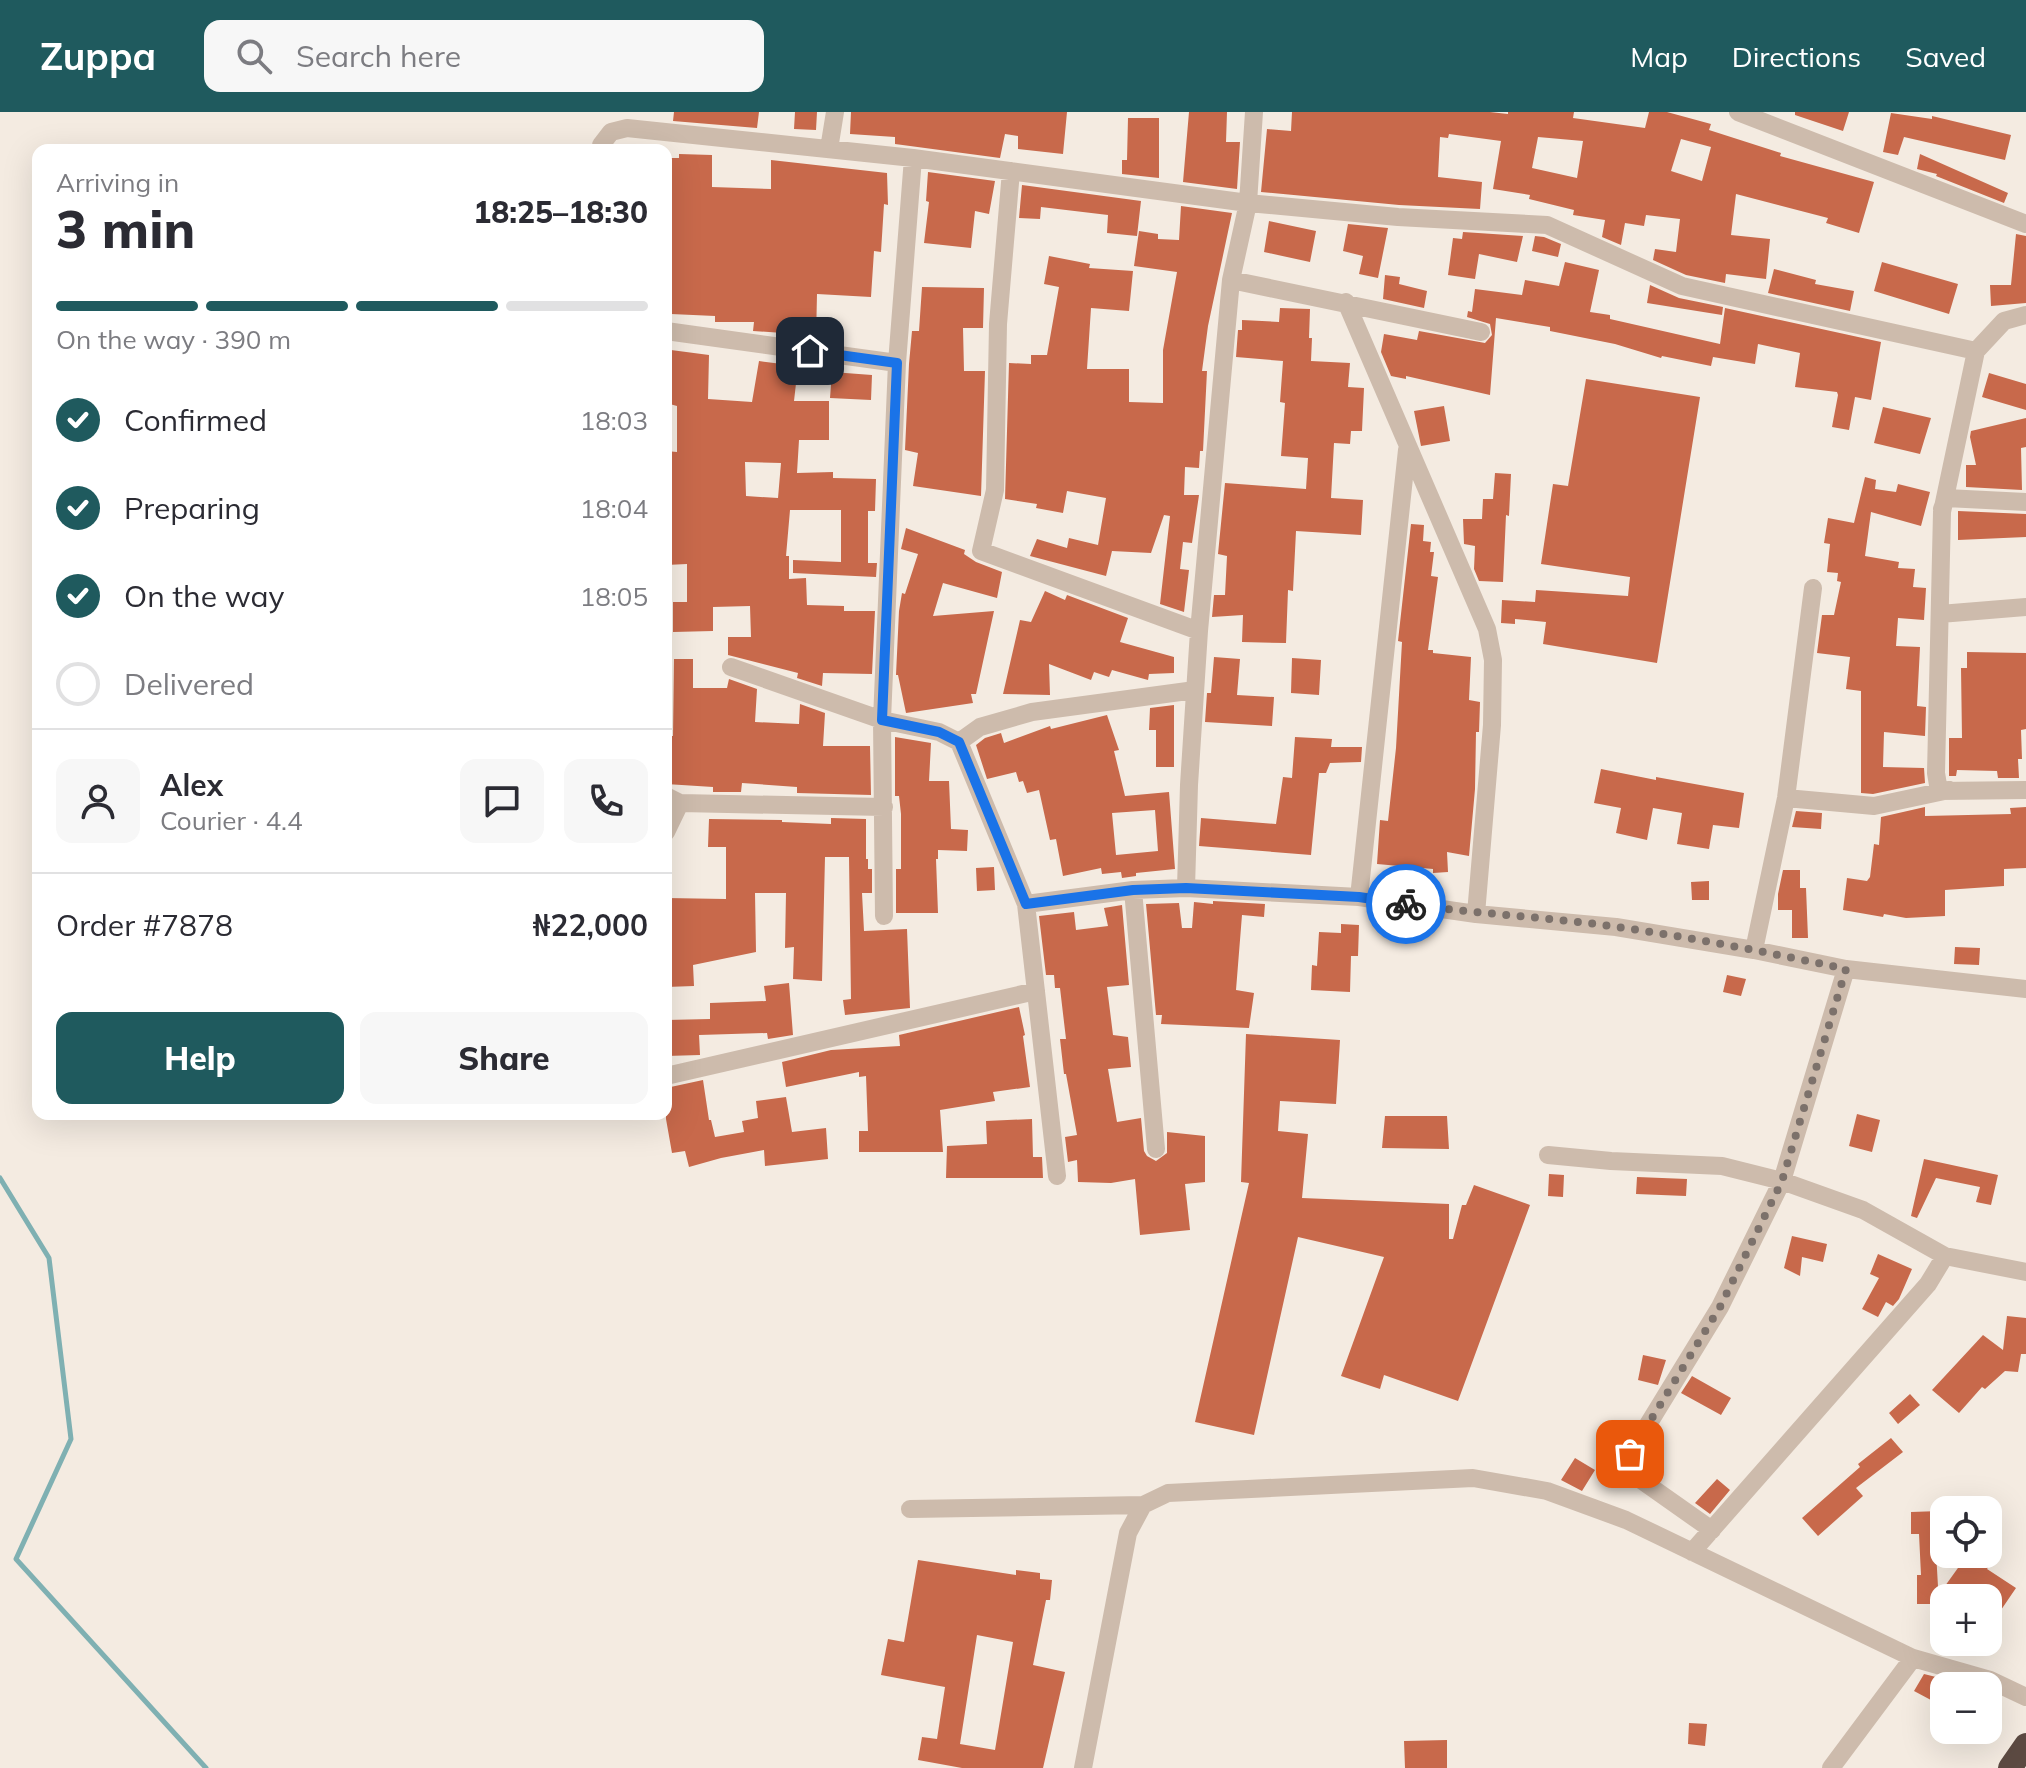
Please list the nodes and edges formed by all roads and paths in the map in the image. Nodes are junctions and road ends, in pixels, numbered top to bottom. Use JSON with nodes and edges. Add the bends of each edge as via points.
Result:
{"nodes":[{"id":1,"x":835,"y":112,"type":"edge"},
{"id":2,"x":1254,"y":112,"type":"edge"},
{"id":3,"x":1738,"y":112,"type":"edge"},
{"id":4,"x":602,"y":144,"type":"edge"},
{"id":5,"x":829,"y":149,"type":"junction"},
{"id":6,"x":913,"y":158,"type":"junction"},
{"id":7,"x":1011,"y":171,"type":"junction"},
{"id":8,"x":1248,"y":203,"type":"junction"},
{"id":9,"x":2026,"y":224,"type":"edge"},
{"id":10,"x":1231,"y":280,"type":"junction"},
{"id":11,"x":1346,"y":302,"type":"junction"},
{"id":12,"x":2026,"y":315,"type":"edge"},
{"id":13,"x":672,"y":332,"type":"edge"},
{"id":14,"x":1481,"y":332,"type":"dead end"},
{"id":15,"x":1976,"y":351,"type":"junction"},
{"id":16,"x":897,"y":363,"type":"junction"},
{"id":17,"x":1407,"y":447,"type":"junction"},
{"id":18,"x":2026,"y":502,"type":"edge"},
{"id":19,"x":1942,"y":512,"type":"junction"},
{"id":20,"x":1813,"y":588,"type":"dead end"},
{"id":21,"x":2026,"y":607,"type":"edge"},
{"id":22,"x":1940,"y":614,"type":"junction"},
{"id":23,"x":1199,"y":631,"type":"junction"},
{"id":24,"x":731,"y":667,"type":"dead end"},
{"id":25,"x":1195,"y":690,"type":"junction"},
{"id":26,"x":882,"y":720,"type":"junction"},
{"id":27,"x":959,"y":742,"type":"junction"},
{"id":28,"x":1953,"y":789,"type":"junction"},
{"id":29,"x":2026,"y":790,"type":"edge"},
{"id":30,"x":1786,"y":798,"type":"junction"},
{"id":31,"x":673,"y":800,"type":"edge"},
{"id":32,"x":884,"y":807,"type":"junction"},
{"id":33,"x":1186,"y":888,"type":"junction"},
{"id":34,"x":1133,"y":890,"type":"junction"},
{"id":35,"x":1359,"y":897,"type":"junction"},
{"id":36,"x":1026,"y":904,"type":"junction"},
{"id":37,"x":1476,"y":914,"type":"junction"},
{"id":38,"x":884,"y":916,"type":"dead end"},
{"id":39,"x":1754,"y":950,"type":"junction"},
{"id":40,"x":1846,"y":969,"type":"junction"},
{"id":41,"x":2026,"y":989,"type":"edge"},
{"id":42,"x":1036,"y":991,"type":"junction"},
{"id":43,"x":672,"y":1075,"type":"edge"},
{"id":44,"x":1156,"y":1149,"type":"dead end"},
{"id":45,"x":1548,"y":1155,"type":"dead end"},
{"id":46,"x":1057,"y":1176,"type":"dead end"},
{"id":47,"x":1782,"y":1181,"type":"junction"},
{"id":48,"x":1945,"y":1256,"type":"junction"},
{"id":49,"x":2026,"y":1272,"type":"edge"},
{"id":50,"x":1143,"y":1505,"type":"junction"},
{"id":51,"x":910,"y":1509,"type":"dead end"},
{"id":52,"x":1712,"y":1530,"type":"junction"},
{"id":53,"x":1692,"y":1552,"type":"junction"},
{"id":54,"x":1913,"y":1658,"type":"junction"},
{"id":55,"x":2026,"y":1697,"type":"edge"},
{"id":56,"x":2026,"y":1745,"type":"edge"},
{"id":57,"x":1083,"y":1768,"type":"edge"},
{"id":58,"x":1831,"y":1768,"type":"edge"},
{"id":59,"x":2010,"y":1768,"type":"edge"}],
"edges":[{"from":1,"to":5,"type":"street"},
{"from":2,"to":8,"type":"street"},
{"from":3,"to":9,"type":"street"},
{"from":4,"to":5,"type":"street","via":[[611,132],[627,128]]},
{"from":5,"to":6,"type":"street"},
{"from":6,"to":7,"type":"street"},
{"from":6,"to":16,"type":"street"},
{"from":7,"to":8,"type":"street"},
{"from":7,"to":23,"type":"street","via":[[998,324],[995,490],[981,551]]},
{"from":8,"to":10,"type":"street"},
{"from":8,"to":15,"type":"street","via":[[1547,225],[1682,286]]},
{"from":10,"to":11,"type":"street"},
{"from":10,"to":23,"type":"street"},
{"from":11,"to":14,"type":"street"},
{"from":11,"to":17,"type":"street"},
{"from":12,"to":15,"type":"street","via":[[2004,321]]},
{"from":13,"to":16,"type":"street"},
{"from":15,"to":19,"type":"street"},
{"from":16,"to":26,"type":"street"},
{"from":17,"to":35,"type":"street"},
{"from":17,"to":37,"type":"street","via":[[1487,629],[1493,660]]},
{"from":18,"to":19,"type":"street","via":[[1946,498]]},
{"from":19,"to":22,"type":"street"},
{"from":20,"to":30,"type":"street"},
{"from":21,"to":22,"type":"street"},
{"from":22,"to":28,"type":"street","via":[[1936,773],[1939,791]]},
{"from":23,"to":25,"type":"street"},
{"from":24,"to":26,"type":"street"},
{"from":25,"to":27,"type":"street","via":[[1032,712],[980,727]]},
{"from":25,"to":33,"type":"street"},
{"from":26,"to":27,"type":"street","via":[[939,732]]},
{"from":26,"to":32,"type":"street"},
{"from":27,"to":36,"type":"street"},
{"from":28,"to":29,"type":"street"},
{"from":28,"to":30,"type":"street","via":[[1874,806]]},
{"from":30,"to":39,"type":"street"},
{"from":31,"to":32,"type":"street"},
{"from":32,"to":38,"type":"street"},
{"from":33,"to":34,"type":"street"},
{"from":33,"to":35,"type":"street"},
{"from":34,"to":36,"type":"street"},
{"from":34,"to":44,"type":"street"},
{"from":35,"to":37,"type":"street"},
{"from":36,"to":42,"type":"street"},
{"from":37,"to":39,"type":"street","via":[[1616,927]]},
{"from":39,"to":40,"type":"street"},
{"from":40,"to":41,"type":"street"},
{"from":40,"to":47,"type":"street"},
{"from":42,"to":43,"type":"street"},
{"from":42,"to":46,"type":"street"},
{"from":45,"to":47,"type":"street","via":[[1722,1166]]},
{"from":47,"to":48,"type":"street","via":[[1863,1210]]},
{"from":47,"to":52,"type":"street","via":[[1720,1307],[1630,1454],[1632,1470],[1641,1480]]},
{"from":48,"to":49,"type":"street"},
{"from":48,"to":52,"type":"street","via":[[1928,1284]]},
{"from":50,"to":51,"type":"street"},
{"from":50,"to":53,"type":"street","via":[[1168,1493],[1473,1478],[1547,1491]]},
{"from":50,"to":57,"type":"street","via":[[1128,1533]]},
{"from":52,"to":53,"type":"street"},
{"from":53,"to":54,"type":"street"},
{"from":54,"to":55,"type":"street","via":[[1990,1680]]},
{"from":54,"to":58,"type":"street"},
{"from":56,"to":59,"type":"highway"}]}
